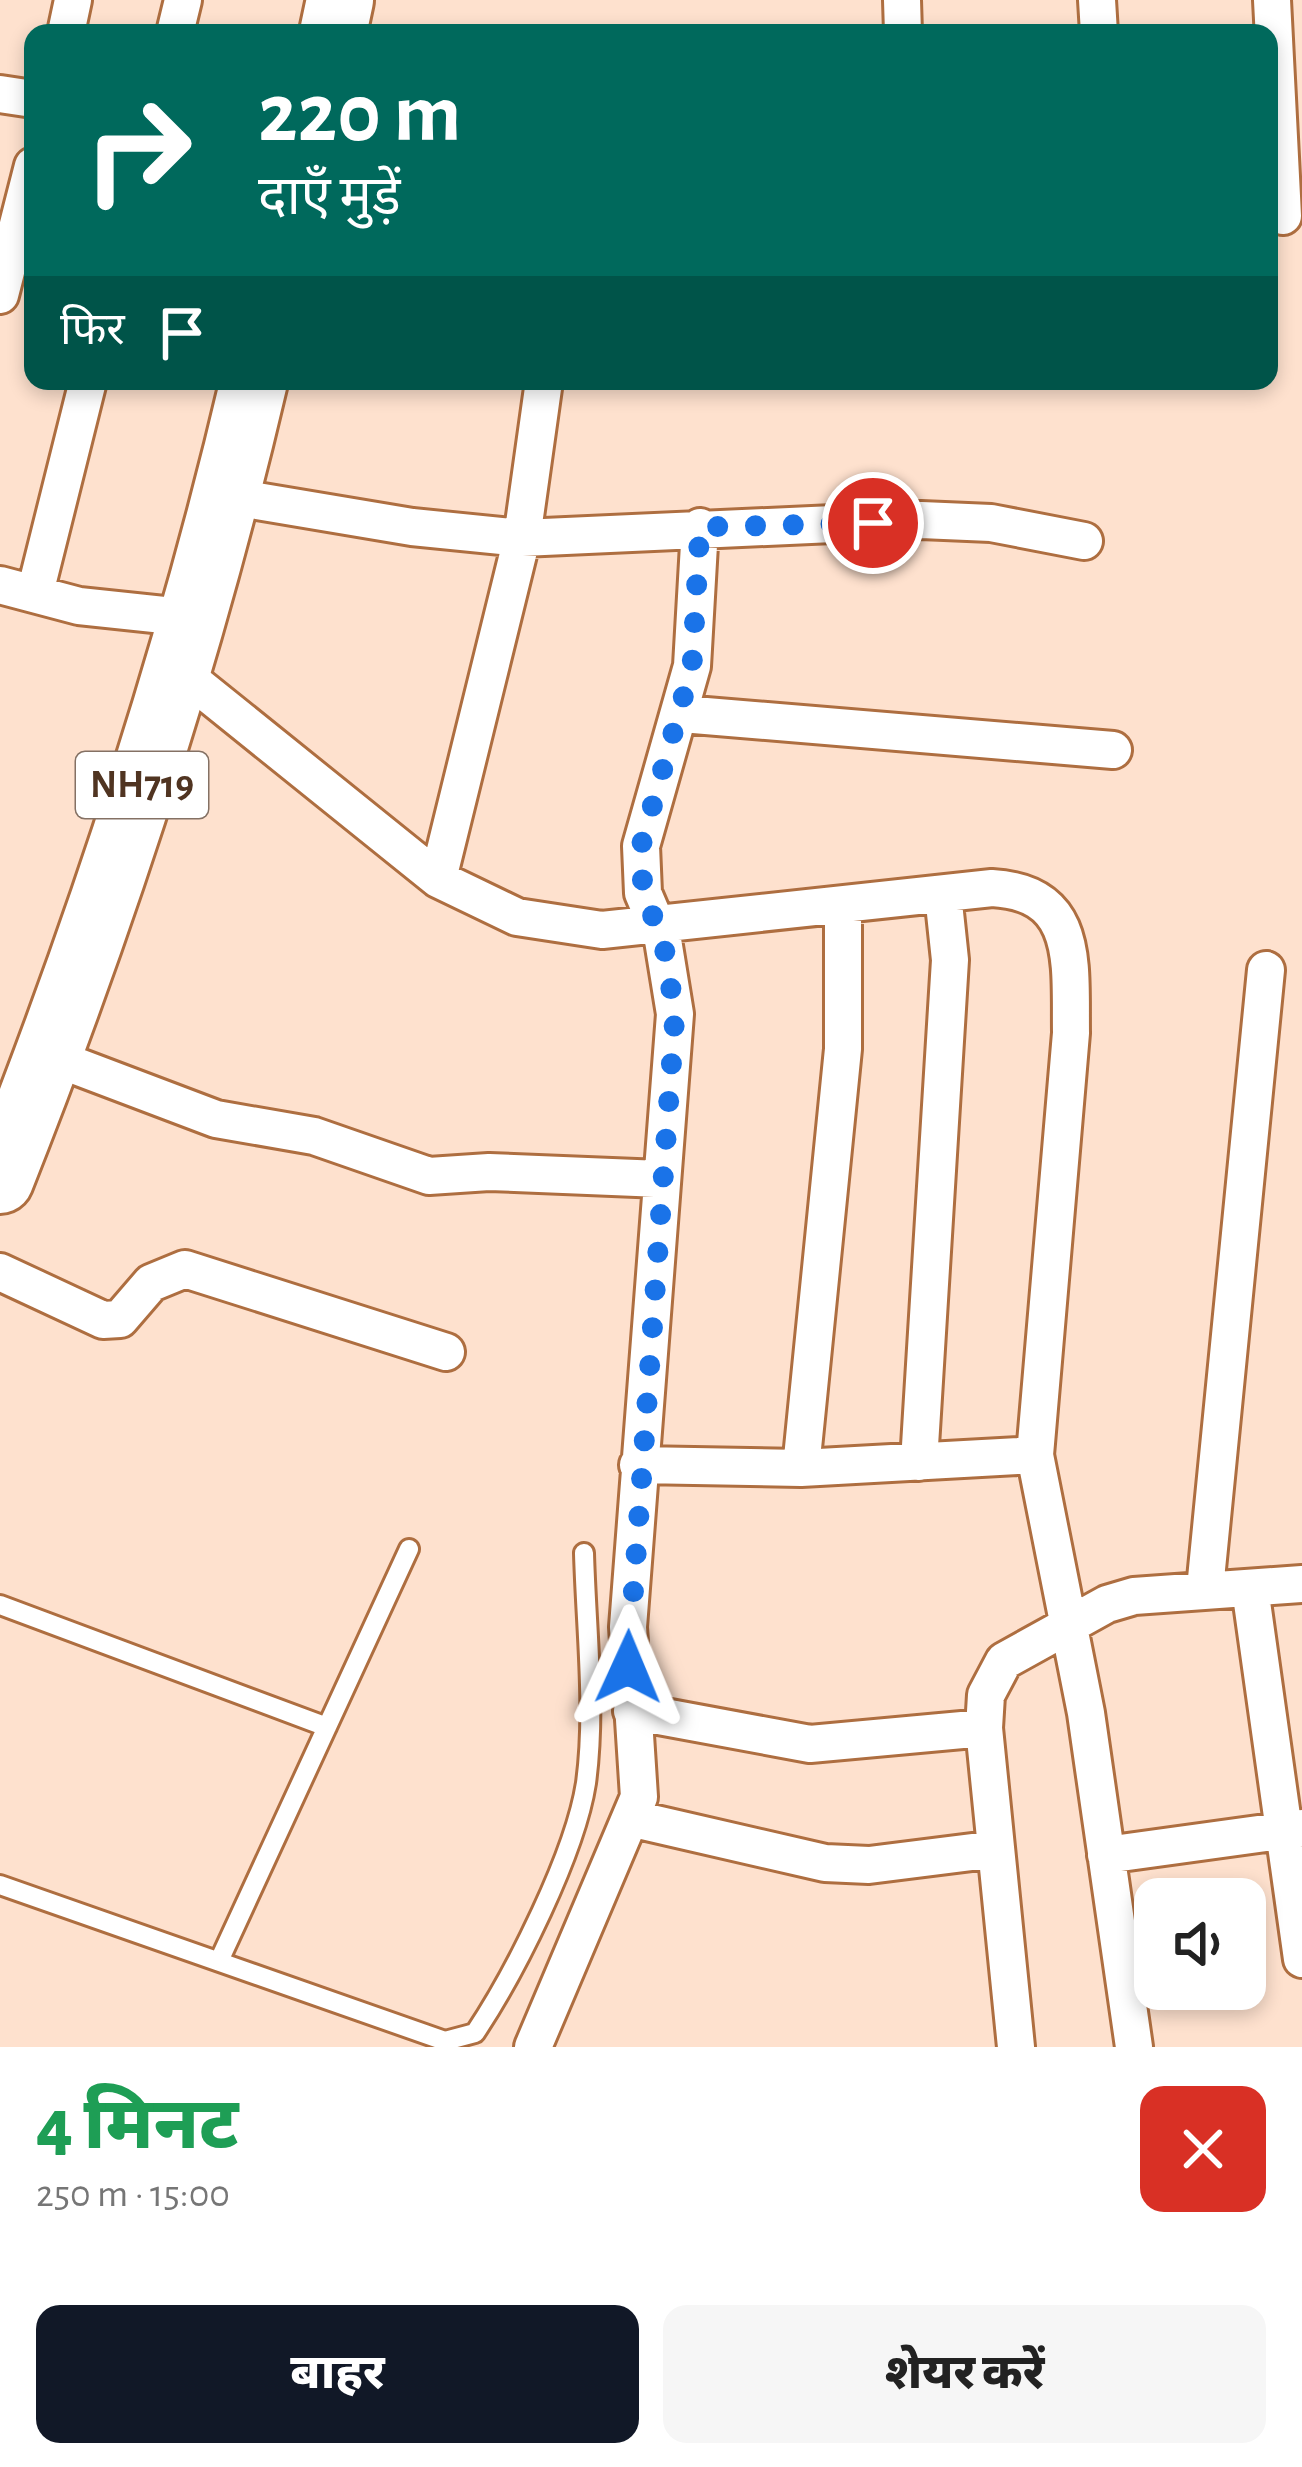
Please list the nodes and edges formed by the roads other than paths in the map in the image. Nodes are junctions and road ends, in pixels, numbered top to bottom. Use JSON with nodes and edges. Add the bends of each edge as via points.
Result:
{"nodes":[{"id":1,"x":1278,"y":100,"type":"edge"},
{"id":2,"x":24,"y":187,"type":"edge"},
{"id":3,"x":1285,"y":216,"type":"edge"},
{"id":4,"x":9,"y":223,"type":"edge"},
{"id":5,"x":0,"y":295,"type":"edge"},
{"id":6,"x":85,"y":390,"type":"edge"},
{"id":7,"x":252,"y":390,"type":"edge"},
{"id":8,"x":543,"y":390,"type":"edge"},
{"id":9,"x":227,"y":496,"type":"junction"},
{"id":10,"x":700,"y":527,"type":"junction"},
{"id":11,"x":522,"y":538,"type":"junction"},
{"id":12,"x":1084,"y":541,"type":"dead end"},
{"id":13,"x":18,"y":589,"type":"edge"},
{"id":14,"x":184,"y":643,"type":"junction"},
{"id":15,"x":682,"y":714,"type":"junction"},
{"id":16,"x":1113,"y":750,"type":"dead end"},
{"id":17,"x":438,"y":879,"type":"junction"},
{"id":18,"x":944,"y":894,"type":"junction"},
{"id":19,"x":843,"y":905,"type":"junction"},
{"id":20,"x":656,"y":925,"type":"junction"},
{"id":21,"x":1266,"y":970,"type":"dead end"},
{"id":22,"x":25,"y":1086,"type":"edge"},
{"id":23,"x":661,"y":1179,"type":"junction"},
{"id":24,"x":0,"y":1180,"type":"edge"},
{"id":25,"x":0,"y":1272,"type":"edge"},
{"id":26,"x":446,"y":1352,"type":"dead end"},
{"id":27,"x":1035,"y":1455,"type":"junction"},
{"id":28,"x":919,"y":1462,"type":"junction"},
{"id":29,"x":638,"y":1465,"type":"junction"},
{"id":30,"x":801,"y":1468,"type":"junction"},
{"id":31,"x":410,"y":1549,"type":"dead end"},
{"id":32,"x":584,"y":1553,"type":"dead end"},
{"id":33,"x":1302,"y":1584,"type":"edge"},
{"id":34,"x":1250,"y":1588,"type":"junction"},
{"id":35,"x":1204,"y":1589,"type":"junction"},
{"id":36,"x":0,"y":1604,"type":"edge"},
{"id":37,"x":1070,"y":1624,"type":"junction"},
{"id":38,"x":632,"y":1711,"type":"junction"},
{"id":39,"x":327,"y":1727,"type":"junction"},
{"id":40,"x":984,"y":1729,"type":"junction"},
{"id":41,"x":634,"y":1819,"type":"junction"},
{"id":42,"x":1293,"y":1829,"type":"edge"},
{"id":43,"x":996,"y":1849,"type":"junction"},
{"id":44,"x":1106,"y":1855,"type":"junction"},
{"id":45,"x":0,"y":1885,"type":"edge"},
{"id":46,"x":1302,"y":1959,"type":"edge"},
{"id":47,"x":219,"y":1961,"type":"junction"},
{"id":48,"x":532,"y":2047,"type":"edge"},
{"id":49,"x":1016,"y":2047,"type":"edge"},
{"id":50,"x":1134,"y":2047,"type":"edge"}],
"edges":[{"from":1,"to":3,"type":"street"},
{"from":2,"to":4,"type":"street"},
{"from":4,"to":5,"type":"street"},
{"from":6,"to":13,"type":"street"},
{"from":7,"to":9,"type":"highway","number":"NH719"},
{"from":8,"to":11,"type":"street"},
{"from":9,"to":11,"type":"street"},
{"from":9,"to":14,"type":"highway","number":"NH719"},
{"from":10,"to":11,"type":"street"},
{"from":10,"to":12,"type":"street","via":[[953,521]]},
{"from":10,"to":15,"type":"street"},
{"from":11,"to":17,"type":"street"},
{"from":13,"to":14,"type":"street"},
{"from":14,"to":17,"type":"street"},
{"from":14,"to":22,"type":"highway","number":"NH719","via":[[118,862]]},
{"from":15,"to":16,"type":"street"},
{"from":15,"to":20,"type":"street","via":[[641,846],[643,893]]},
{"from":17,"to":20,"type":"street","via":[[562,927]]},
{"from":18,"to":19,"type":"street"},
{"from":18,"to":27,"type":"street","via":[[992,888],[1044,899],[1058,918],[1070,977]]},
{"from":18,"to":28,"type":"street","via":[[950,960]]},
{"from":19,"to":20,"type":"street"},
{"from":19,"to":30,"type":"street","via":[[843,1049]]},
{"from":20,"to":23,"type":"street","via":[[675,1014]]},
{"from":21,"to":35,"type":"street"},
{"from":22,"to":23,"type":"street","via":[[314,1136],[428,1176]]},
{"from":22,"to":24,"type":"highway","number":"NH719"},
{"from":23,"to":29,"type":"street"},
{"from":25,"to":26,"type":"street","via":[[103,1320],[120,1318],[151,1283],[185,1269]]},
{"from":27,"to":28,"type":"street"},
{"from":27,"to":37,"type":"street"},
{"from":28,"to":30,"type":"street"},
{"from":29,"to":30,"type":"street"},
{"from":29,"to":38,"type":"street","via":[[628,1628]]},
{"from":31,"to":39,"type":"lane"},
{"from":32,"to":47,"type":"lane","via":[[586,1781],[558,1868],[475,2033],[445,2041]]},
{"from":33,"to":34,"type":"street"},
{"from":34,"to":35,"type":"street"},
{"from":34,"to":42,"type":"street"},
{"from":35,"to":37,"type":"street","via":[[1134,1597]]},
{"from":36,"to":39,"type":"lane"},
{"from":37,"to":40,"type":"street","via":[[1004,1661],[986,1695]]},
{"from":37,"to":44,"type":"street"},
{"from":38,"to":40,"type":"street","via":[[810,1744]]},
{"from":38,"to":41,"type":"street"},
{"from":39,"to":47,"type":"lane"},
{"from":40,"to":43,"type":"street"},
{"from":41,"to":43,"type":"street","via":[[825,1863]]},
{"from":41,"to":48,"type":"street"},
{"from":42,"to":44,"type":"street"},
{"from":42,"to":46,"type":"street"},
{"from":43,"to":49,"type":"street"},
{"from":44,"to":50,"type":"street"},
{"from":45,"to":47,"type":"lane"}]}
